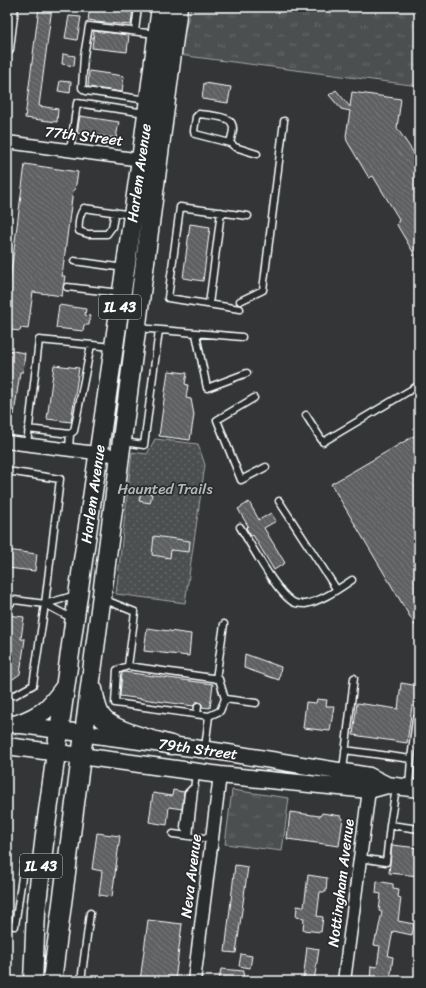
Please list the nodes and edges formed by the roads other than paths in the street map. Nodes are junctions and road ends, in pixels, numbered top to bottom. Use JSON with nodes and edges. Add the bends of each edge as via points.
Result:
{"nodes":[{"id":1,"x":12,"y":7,"type":"edge"},
{"id":2,"x":138,"y":7,"type":"edge"},
{"id":3,"x":161,"y":7,"type":"edge"},
{"id":4,"x":178,"y":7,"type":"edge"},
{"id":5,"x":135,"y":31,"type":"junction"},
{"id":6,"x":158,"y":34,"type":"junction"},
{"id":7,"x":7,"y":49,"type":"edge"},
{"id":8,"x":148,"y":107,"type":"junction"},
{"id":9,"x":284,"y":121,"type":"dead end"},
{"id":10,"x":7,"y":142,"type":"edge"},
{"id":11,"x":230,"y":143,"type":"junction"},
{"id":12,"x":70,"y":151,"type":"junction"},
{"id":13,"x":257,"y":154,"type":"dead end"},
{"id":14,"x":150,"y":161,"type":"junction"},
{"id":15,"x":115,"y":212,"type":"junction"},
{"id":16,"x":221,"y":212,"type":"junction"},
{"id":17,"x":133,"y":215,"type":"junction"},
{"id":18,"x":248,"y":216,"type":"dead end"},
{"id":19,"x":74,"y":261,"type":"dead end"},
{"id":20,"x":125,"y":269,"type":"junction"},
{"id":21,"x":67,"y":287,"type":"dead end"},
{"id":22,"x":122,"y":293,"type":"junction"},
{"id":23,"x":240,"y":301,"type":"dead end"},
{"id":24,"x":209,"y":304,"type":"junction"},
{"id":25,"x":240,"y":309,"type":"dead end"},
{"id":26,"x":136,"y":328,"type":"junction"},
{"id":27,"x":158,"y":330,"type":"junction"},
{"id":28,"x":196,"y":334,"type":"junction"},
{"id":29,"x":242,"y":337,"type":"dead end"},
{"id":30,"x":91,"y":345,"type":"junction"},
{"id":31,"x":114,"y":347,"type":"junction"},
{"id":32,"x":247,"y":373,"type":"dead end"},
{"id":33,"x":419,"y":385,"type":"edge"},
{"id":34,"x":254,"y":398,"type":"dead end"},
{"id":35,"x":306,"y":415,"type":"dead end"},
{"id":36,"x":28,"y":429,"type":"junction"},
{"id":37,"x":70,"y":434,"type":"junction"},
{"id":38,"x":7,"y":442,"type":"edge"},
{"id":39,"x":27,"y":444,"type":"junction"},
{"id":40,"x":121,"y":449,"type":"junction"},
{"id":41,"x":69,"y":450,"type":"junction"},
{"id":42,"x":99,"y":453,"type":"junction"},
{"id":43,"x":266,"y":467,"type":"dead end"},
{"id":44,"x":7,"y":471,"type":"edge"},
{"id":45,"x":279,"y":501,"type":"dead end"},
{"id":46,"x":240,"y":527,"type":"dead end"},
{"id":47,"x":352,"y":580,"type":"dead end"},
{"id":48,"x":337,"y":590,"type":"junction"},
{"id":49,"x":78,"y":595,"type":"junction"},
{"id":50,"x":102,"y":598,"type":"junction"},
{"id":51,"x":10,"y":599,"type":"edge"},
{"id":52,"x":45,"y":604,"type":"junction"},
{"id":53,"x":7,"y":608,"type":"edge"},
{"id":54,"x":74,"y":620,"type":"junction"},
{"id":55,"x":224,"y":624,"type":"dead end"},
{"id":56,"x":128,"y":666,"type":"junction"},
{"id":57,"x":354,"y":678,"type":"dead end"},
{"id":58,"x":216,"y":679,"type":"junction"},
{"id":59,"x":91,"y":682,"type":"junction"},
{"id":60,"x":65,"y":686,"type":"junction"},
{"id":61,"x":7,"y":694,"type":"edge"},
{"id":62,"x":133,"y":698,"type":"dead end"},
{"id":63,"x":225,"y":699,"type":"junction"},
{"id":64,"x":149,"y":700,"type":"dead end"},
{"id":65,"x":166,"y":702,"type":"dead end"},
{"id":66,"x":256,"y":703,"type":"dead end"},
{"id":67,"x":182,"y":704,"type":"dead end"},
{"id":68,"x":132,"y":706,"type":"junction"},
{"id":69,"x":198,"y":706,"type":"dead end"},
{"id":70,"x":148,"y":708,"type":"junction"},
{"id":71,"x":165,"y":710,"type":"junction"},
{"id":72,"x":180,"y":712,"type":"junction"},
{"id":73,"x":197,"y":714,"type":"junction"},
{"id":74,"x":209,"y":716,"type":"junction"},
{"id":75,"x":416,"y":720,"type":"dead end"},
{"id":76,"x":12,"y":723,"type":"edge"},
{"id":77,"x":59,"y":730,"type":"junction"},
{"id":78,"x":85,"y":733,"type":"junction"},
{"id":79,"x":171,"y":745,"type":"junction"},
{"id":80,"x":7,"y":746,"type":"edge"},
{"id":81,"x":205,"y":750,"type":"junction"},
{"id":82,"x":345,"y":750,"type":"junction"},
{"id":83,"x":56,"y":753,"type":"junction"},
{"id":84,"x":82,"y":756,"type":"junction"},
{"id":85,"x":411,"y":759,"type":"junction"},
{"id":86,"x":342,"y":772,"type":"junction"},
{"id":87,"x":220,"y":775,"type":"junction"},
{"id":88,"x":195,"y":779,"type":"junction"},
{"id":89,"x":402,"y":787,"type":"edge"},
{"id":90,"x":369,"y":790,"type":"junction"},
{"id":91,"x":390,"y":825,"type":"junction"},
{"id":92,"x":419,"y":829,"type":"edge"},
{"id":93,"x":173,"y":834,"type":"dead end"},
{"id":94,"x":189,"y":836,"type":"junction"},
{"id":95,"x":212,"y":839,"type":"junction"},
{"id":96,"x":360,"y":858,"type":"junction"},
{"id":97,"x":24,"y":863,"type":"dead end"},
{"id":98,"x":90,"y":913,"type":"dead end"},
{"id":99,"x":7,"y":925,"type":"edge"},
{"id":100,"x":33,"y":981,"type":"edge"},
{"id":101,"x":52,"y":981,"type":"edge"},
{"id":102,"x":81,"y":981,"type":"edge"},
{"id":103,"x":194,"y":981,"type":"edge"},
{"id":104,"x":344,"y":981,"type":"edge"}],
"edges":[{"from":1,"to":7,"type":"street"},
{"from":2,"to":5,"type":"lane"},
{"from":3,"to":6,"type":"main road","name":"Harlem Avenue","number":"IL 43"},
{"from":4,"to":14,"type":"main road","name":"Harlem Avenue","number":"IL 43"},
{"from":5,"to":6,"type":"lane"},
{"from":5,"to":8,"type":"lane","via":[[89,26],[82,88]]},
{"from":6,"to":8,"type":"main road","name":"Harlem Avenue","number":"IL 43"},
{"from":8,"to":12,"type":"lane","via":[[77,104]]},
{"from":8,"to":14,"type":"main road","name":"Harlem Avenue","number":"IL 43"},
{"from":9,"to":23,"type":"lane","via":[[263,290]]},
{"from":10,"to":12,"type":"street","name":"77th Street"},
{"from":11,"to":11,"type":"lane","via":[[233,127],[228,118],[199,114],[196,117],[195,134]]},
{"from":11,"to":13,"type":"lane","via":[[234,147]]},
{"from":12,"to":14,"type":"street","name":"77th Street"},
{"from":14,"to":17,"type":"main road","name":"Harlem Avenue","number":"IL 43"},
{"from":14,"to":26,"type":"main road","name":"Harlem Avenue","number":"IL 43"},
{"from":15,"to":15,"type":"lane","via":[[84,208],[78,224],[79,231],[88,234],[107,234],[112,228]]},
{"from":15,"to":17,"type":"lane"},
{"from":16,"to":18,"type":"lane"},
{"from":16,"to":24,"type":"lane"},
{"from":16,"to":24,"type":"lane","via":[[180,207],[168,298]]},
{"from":17,"to":20,"type":"main road","name":"Harlem Avenue","number":"IL 43"},
{"from":19,"to":20,"type":"lane"},
{"from":20,"to":22,"type":"main road","name":"Harlem Avenue","number":"IL 43"},
{"from":21,"to":22,"type":"lane"},
{"from":22,"to":31,"type":"main road","name":"Harlem Avenue","number":"IL 43"},
{"from":24,"to":25,"type":"lane"},
{"from":26,"to":27,"type":"lane"},
{"from":26,"to":40,"type":"main road","name":"Harlem Avenue","number":"IL 43"},
{"from":27,"to":28,"type":"lane"},
{"from":27,"to":40,"type":"lane","via":[[144,445]]},
{"from":28,"to":29,"type":"lane"},
{"from":28,"to":32,"type":"lane","via":[[207,388]]},
{"from":30,"to":31,"type":"lane"},
{"from":30,"to":36,"type":"lane","via":[[39,340]]},
{"from":30,"to":37,"type":"lane","via":[[74,431]]},
{"from":31,"to":42,"type":"main road","name":"Harlem Avenue","number":"IL 43"},
{"from":33,"to":35,"type":"lane","via":[[324,442]]},
{"from":34,"to":43,"type":"lane","via":[[217,420],[241,480]]},
{"from":36,"to":37,"type":"lane"},
{"from":36,"to":39,"type":"lane"},
{"from":37,"to":41,"type":"lane"},
{"from":38,"to":39,"type":"street"},
{"from":39,"to":41,"type":"street"},
{"from":40,"to":42,"type":"street"},
{"from":40,"to":50,"type":"main road","name":"Harlem Avenue","number":"IL 43"},
{"from":41,"to":42,"type":"street"},
{"from":42,"to":49,"type":"main road","name":"Harlem Avenue","number":"IL 43"},
{"from":44,"to":52,"type":"lane","via":[[60,479]]},
{"from":45,"to":48,"type":"lane"},
{"from":46,"to":48,"type":"lane","via":[[274,581],[294,603],[304,604]]},
{"from":47,"to":48,"type":"lane"},
{"from":49,"to":52,"type":"lane"},
{"from":49,"to":54,"type":"main road","name":"Harlem Avenue","number":"IL 43"},
{"from":50,"to":56,"type":"lane","via":[[135,612]]},
{"from":50,"to":59,"type":"main road","name":"Harlem Avenue","number":"IL 43"},
{"from":51,"to":52,"type":"lane"},
{"from":51,"to":53,"type":"lane"},
{"from":52,"to":54,"type":"lane"},
{"from":52,"to":61,"type":"lane","via":[[33,685],[15,695]]},
{"from":54,"to":60,"type":"main road","name":"Harlem Avenue","number":"IL 43"},
{"from":55,"to":58,"type":"lane"},
{"from":56,"to":58,"type":"lane","via":[[137,671],[201,680]]},
{"from":56,"to":68,"type":"lane","via":[[117,670],[115,703]]},
{"from":57,"to":82,"type":"lane"},
{"from":58,"to":63,"type":"lane","via":[[219,679]]},
{"from":59,"to":78,"type":"main road","name":"Harlem Avenue","number":"IL 43"},
{"from":59,"to":79,"type":"main road","via":[[101,715],[109,724]]},
{"from":60,"to":76,"type":"main road","via":[[48,709],[35,718]]},
{"from":60,"to":77,"type":"main road","name":"Harlem Avenue","number":"IL 43"},
{"from":62,"to":68,"type":"lane"},
{"from":63,"to":66,"type":"lane"},
{"from":63,"to":74,"type":"lane","via":[[220,711]]},
{"from":64,"to":70,"type":"lane"},
{"from":65,"to":71,"type":"lane"},
{"from":67,"to":72,"type":"lane"},
{"from":68,"to":70,"type":"lane"},
{"from":69,"to":73,"type":"lane"},
{"from":70,"to":71,"type":"lane"},
{"from":71,"to":72,"type":"lane"},
{"from":72,"to":73,"type":"lane"},
{"from":73,"to":74,"type":"lane"},
{"from":74,"to":81,"type":"lane"},
{"from":75,"to":85,"type":"lane"},
{"from":76,"to":77,"type":"main road","name":"79th Street"},
{"from":77,"to":78,"type":"main road","name":"79th Street"},
{"from":77,"to":83,"type":"main road","name":"Harlem Avenue","number":"IL 43"},
{"from":78,"to":79,"type":"main road","name":"79th Street"},
{"from":78,"to":84,"type":"main road","name":"Harlem Avenue","number":"IL 43"},
{"from":79,"to":81,"type":"main road","name":"79th Street"},
{"from":80,"to":83,"type":"main road","name":"79th Street"},
{"from":81,"to":86,"type":"main road","name":"79th Street"},
{"from":82,"to":85,"type":"lane"},
{"from":82,"to":86,"type":"lane"},
{"from":83,"to":84,"type":"main road","name":"79th Street"},
{"from":83,"to":100,"type":"main road","name":"Harlem Avenue","number":"IL 43","via":[[38,892]]},
{"from":84,"to":88,"type":"main road","name":"79th Street"},
{"from":84,"to":101,"type":"main road","name":"Harlem Avenue","number":"IL 43"},
{"from":85,"to":89,"type":"lane"},
{"from":86,"to":89,"type":"main road","name":"79th Street","via":[[369,776]]},
{"from":87,"to":88,"type":"main road","name":"79th Street"},
{"from":87,"to":90,"type":"main road","name":"79th Street"},
{"from":87,"to":95,"type":"street","name":"Neva Avenue"},
{"from":88,"to":94,"type":"lane"},
{"from":89,"to":90,"type":"main road","name":"79th Street"},
{"from":89,"to":91,"type":"lane"},
{"from":90,"to":96,"type":"street","name":"Nottingham Avenue"},
{"from":91,"to":92,"type":"lane"},
{"from":91,"to":96,"type":"lane","via":[[386,862]]},
{"from":93,"to":94,"type":"lane"},
{"from":94,"to":95,"type":"lane"},
{"from":95,"to":103,"type":"street","name":"Neva Avenue"},
{"from":96,"to":104,"type":"street","name":"Nottingham Avenue"},
{"from":97,"to":99,"type":"lane","via":[[15,926]]},
{"from":98,"to":102,"type":"lane"}]}
